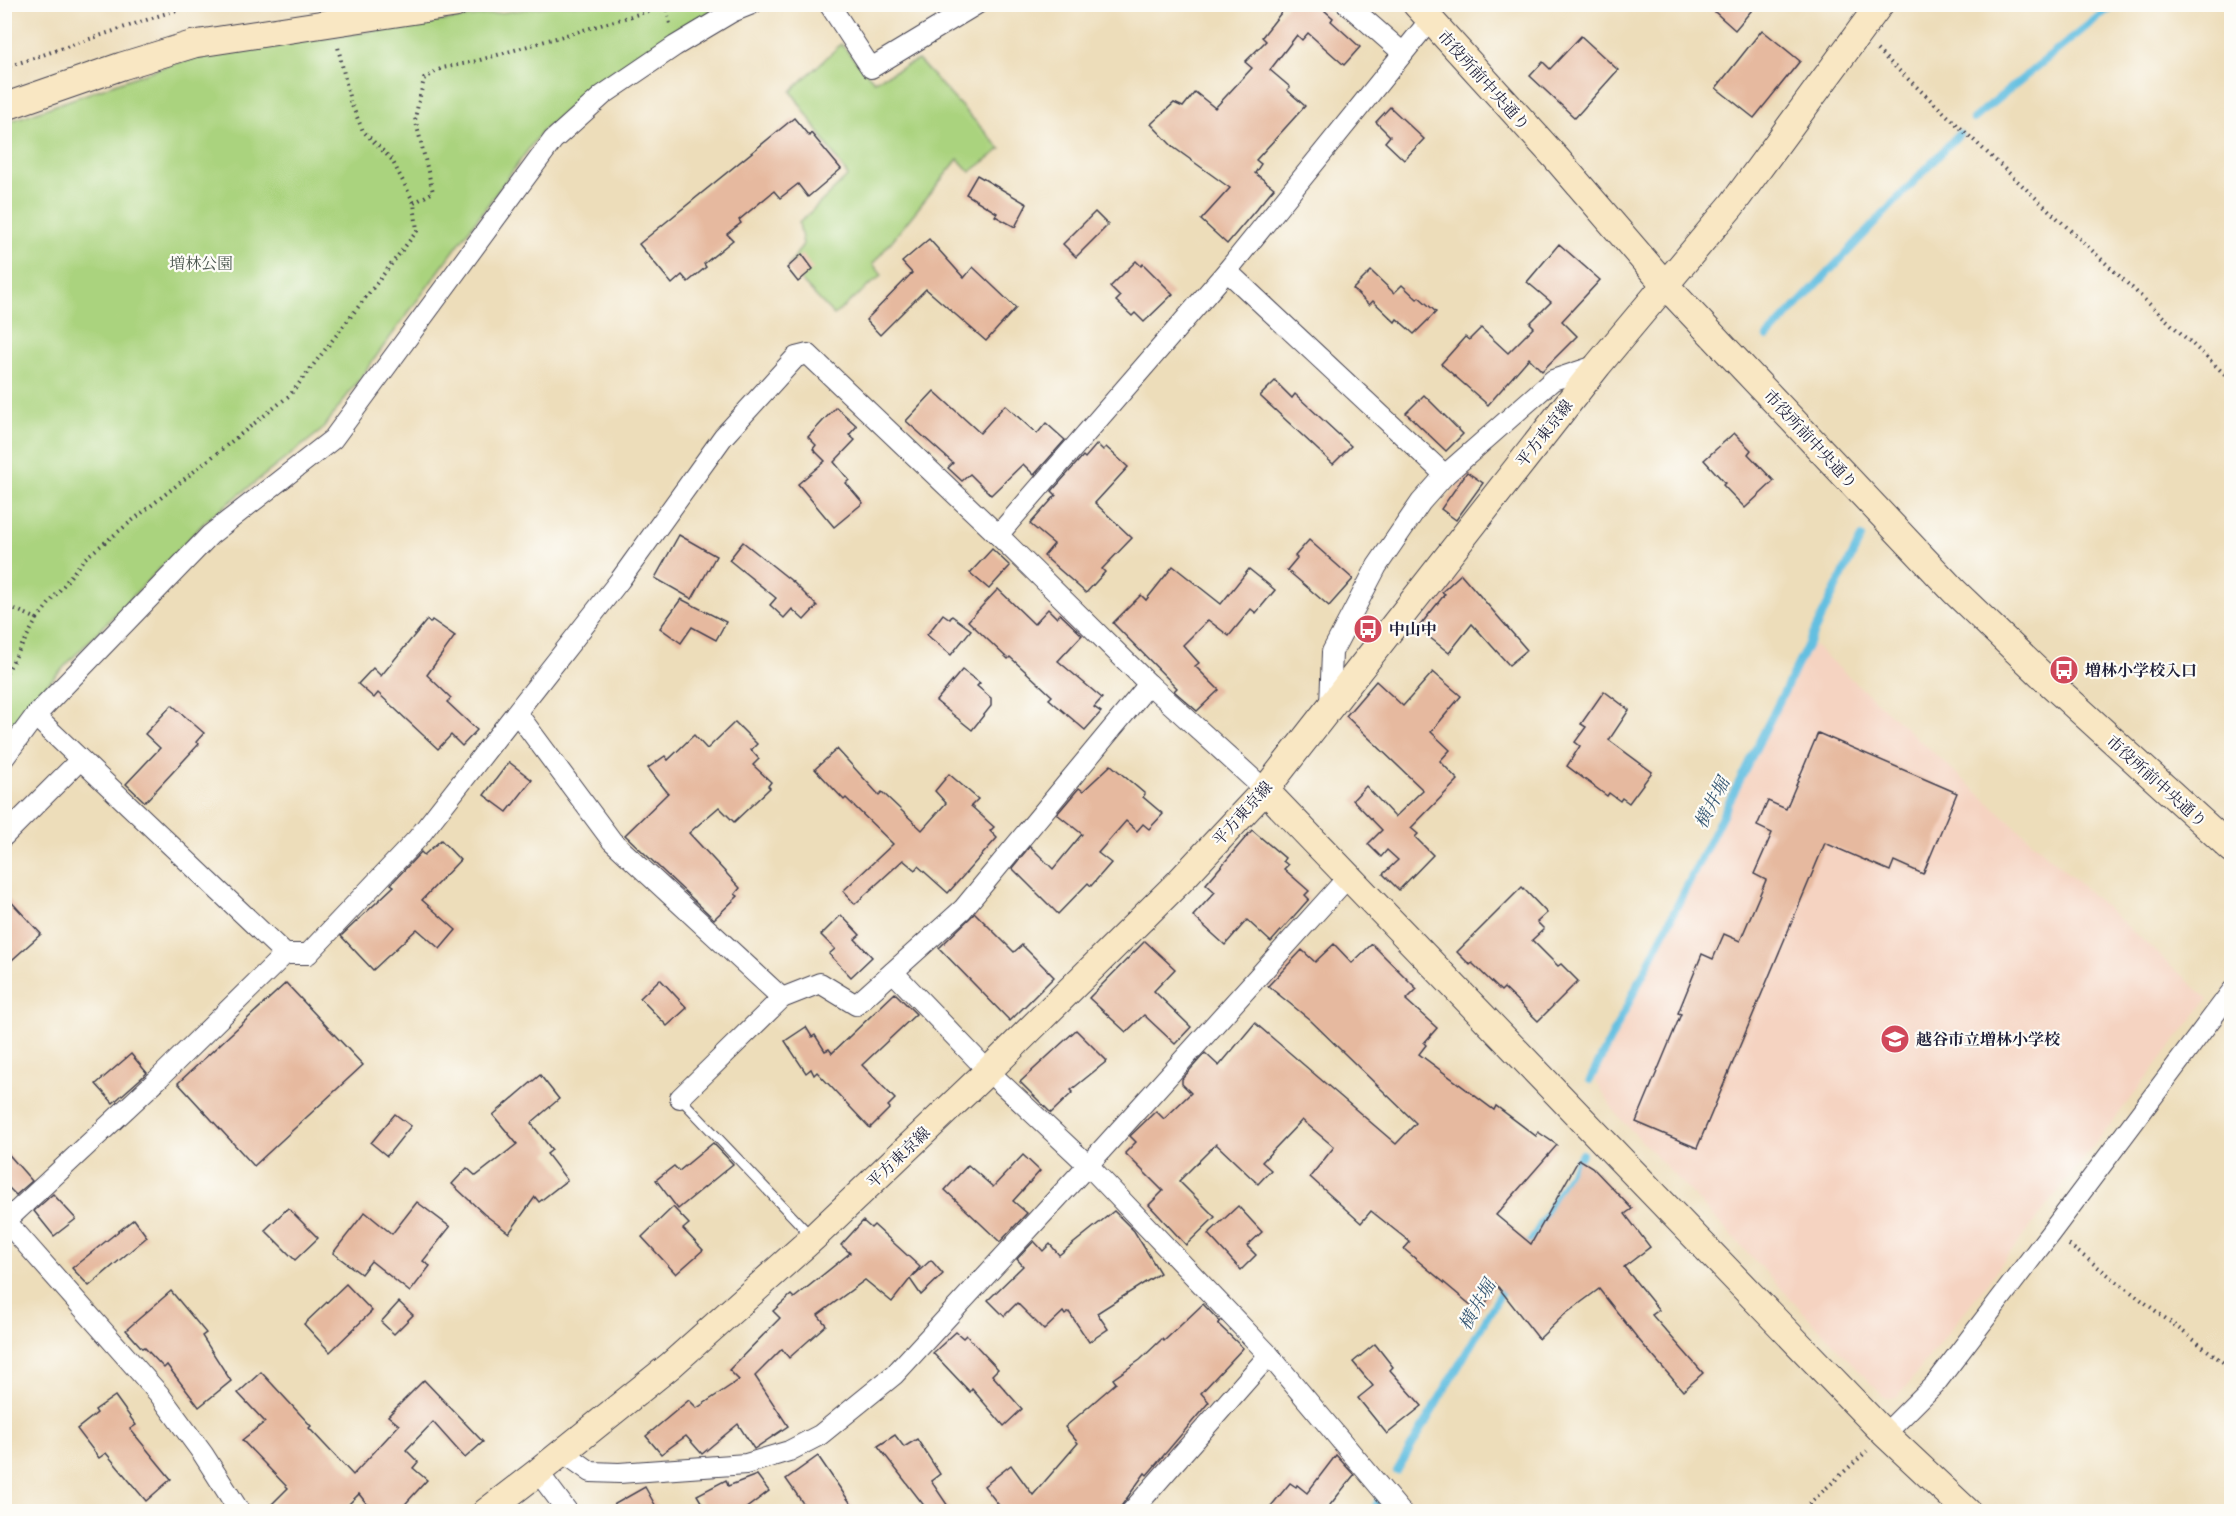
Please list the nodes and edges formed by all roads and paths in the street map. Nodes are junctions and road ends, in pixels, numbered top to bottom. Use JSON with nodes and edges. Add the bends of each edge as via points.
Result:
{"nodes":[{"id":1,"x":200,"y":4,"type":"edge"},
{"id":2,"x":455,"y":4,"type":"edge"},
{"id":3,"x":752,"y":4,"type":"edge"},
{"id":4,"x":829,"y":4,"type":"edge"},
{"id":5,"x":977,"y":4,"type":"edge"},
{"id":6,"x":1347,"y":4,"type":"edge"},
{"id":7,"x":1880,"y":4,"type":"edge"},
{"id":8,"x":657,"y":6,"type":"edge"},
{"id":9,"x":1423,"y":12,"type":"edge"},
{"id":10,"x":332,"y":23,"type":"junction"},
{"id":11,"x":1859,"y":33,"type":"junction"},
{"id":12,"x":675,"y":46,"type":"junction"},
{"id":13,"x":1403,"y":53,"type":"junction"},
{"id":14,"x":4,"y":68,"type":"edge"},
{"id":15,"x":11,"y":101,"type":"edge"},
{"id":16,"x":414,"y":203,"type":"junction"},
{"id":17,"x":1227,"y":271,"type":"junction"},
{"id":18,"x":1666,"y":286,"type":"junction"},
{"id":19,"x":1598,"y":364,"type":"junction"},
{"id":20,"x":2232,"y":381,"type":"edge"},
{"id":21,"x":1445,"y":474,"type":"junction"},
{"id":22,"x":998,"y":535,"type":"junction"},
{"id":23,"x":4,"y":604,"type":"edge"},
{"id":24,"x":37,"y":619,"type":"junction"},
{"id":25,"x":4,"y":677,"type":"edge"},
{"id":26,"x":1149,"y":684,"type":"junction"},
{"id":27,"x":1330,"y":706,"type":"junction"},
{"id":28,"x":517,"y":713,"type":"junction"},
{"id":29,"x":35,"y":716,"type":"junction"},
{"id":30,"x":4,"y":758,"type":"edge"},
{"id":31,"x":80,"y":760,"type":"junction"},
{"id":32,"x":1265,"y":790,"type":"junction"},
{"id":33,"x":4,"y":836,"type":"edge"},
{"id":34,"x":2232,"y":849,"type":"edge"},
{"id":35,"x":1348,"y":876,"type":"junction"},
{"id":36,"x":285,"y":954,"type":"junction"},
{"id":37,"x":892,"y":972,"type":"junction"},
{"id":38,"x":2232,"y":991,"type":"edge"},
{"id":39,"x":782,"y":998,"type":"junction"},
{"id":40,"x":988,"y":1071,"type":"junction"},
{"id":41,"x":680,"y":1098,"type":"joint"},
{"id":42,"x":1088,"y":1165,"type":"junction"},
{"id":43,"x":5,"y":1220,"type":"edge"},
{"id":44,"x":2052,"y":1232,"type":"junction"},
{"id":45,"x":813,"y":1238,"type":"junction"},
{"id":46,"x":1269,"y":1355,"type":"junction"},
{"id":47,"x":2232,"y":1369,"type":"edge"},
{"id":48,"x":1885,"y":1434,"type":"junction"},
{"id":49,"x":563,"y":1452,"type":"junction"},
{"id":50,"x":538,"y":1472,"type":"junction"},
{"id":51,"x":240,"y":1512,"type":"edge"},
{"id":52,"x":486,"y":1512,"type":"edge"},
{"id":53,"x":568,"y":1512,"type":"edge"},
{"id":54,"x":1131,"y":1512,"type":"edge"},
{"id":55,"x":1401,"y":1512,"type":"edge"},
{"id":56,"x":1800,"y":1512,"type":"edge"},
{"id":57,"x":1968,"y":1512,"type":"edge"}],
"edges":[{"from":1,"to":14,"type":"path"},
{"from":2,"to":10,"type":"street"},
{"from":3,"to":12,"type":"street"},
{"from":4,"to":5,"type":"street","via":[[872,68]]},
{"from":6,"to":13,"type":"street"},
{"from":7,"to":11,"type":"street","name":"平方東京線"},
{"from":8,"to":12,"type":"path","via":[[666,6]]},
{"from":8,"to":16,"type":"path","via":[[442,68],[424,79],[415,118],[433,192]]},
{"from":9,"to":13,"type":"street"},
{"from":9,"to":18,"type":"street","name":"市役所前中央通り"},
{"from":10,"to":15,"type":"street","via":[[194,44]]},
{"from":10,"to":16,"type":"path","via":[[350,101],[363,131],[392,160]]},
{"from":11,"to":18,"type":"street","name":"平方東京線","via":[[1732,205]]},
{"from":11,"to":20,"type":"path"},
{"from":12,"to":29,"type":"street","via":[[603,95],[553,140],[333,439],[210,535]]},
{"from":13,"to":17,"type":"street"},
{"from":16,"to":24,"type":"path","via":[[417,231],[291,395],[84,559]]},
{"from":17,"to":21,"type":"street"},
{"from":17,"to":22,"type":"street"},
{"from":18,"to":19,"type":"street","name":"平方東京線"},
{"from":18,"to":34,"type":"street","name":"市役所前中央通り","via":[[1954,591]]},
{"from":19,"to":21,"type":"street","via":[[1553,380]]},
{"from":19,"to":27,"type":"street","name":"平方東京線"},
{"from":21,"to":27,"type":"street","via":[[1377,566],[1332,652]]},
{"from":22,"to":26,"type":"street"},
{"from":22,"to":28,"type":"street","via":[[808,354],[796,357],[723,437]]},
{"from":23,"to":24,"type":"path"},
{"from":24,"to":25,"type":"path"},
{"from":26,"to":32,"type":"street"},
{"from":26,"to":37,"type":"street","via":[[963,909]]},
{"from":27,"to":32,"type":"street","name":"平方東京線"},
{"from":28,"to":36,"type":"street","via":[[417,839],[308,954]]},
{"from":28,"to":39,"type":"street","via":[[612,841]]},
{"from":29,"to":30,"type":"street"},
{"from":29,"to":31,"type":"street"},
{"from":31,"to":33,"type":"street"},
{"from":31,"to":36,"type":"street"},
{"from":32,"to":35,"type":"street"},
{"from":32,"to":40,"type":"street","name":"平方東京線","via":[[1179,882]]},
{"from":35,"to":42,"type":"street"},
{"from":35,"to":48,"type":"street"},
{"from":36,"to":43,"type":"street","via":[[157,1080]]},
{"from":37,"to":39,"type":"street","via":[[856,1005],[820,983]]},
{"from":37,"to":40,"type":"street"},
{"from":38,"to":44,"type":"street"},
{"from":39,"to":41,"type":"street"},
{"from":40,"to":42,"type":"street"},
{"from":40,"to":45,"type":"street","name":"平方東京線"},
{"from":41,"to":45,"type":"lane"},
{"from":42,"to":46,"type":"street"},
{"from":42,"to":49,"type":"street","via":[[894,1375],[820,1435],[789,1451],[746,1464],[619,1473],[591,1472]]},
{"from":43,"to":51,"type":"street","via":[[159,1394]]},
{"from":44,"to":47,"type":"path"},
{"from":44,"to":48,"type":"street","via":[[1936,1383]]},
{"from":45,"to":49,"type":"street","name":"平方東京線","via":[[670,1365]]},
{"from":46,"to":54,"type":"street"},
{"from":46,"to":55,"type":"street"},
{"from":48,"to":56,"type":"path"},
{"from":48,"to":57,"type":"street"},
{"from":49,"to":50,"type":"street","name":"平方東京線"},
{"from":50,"to":52,"type":"street","name":"平方東京線"},
{"from":50,"to":53,"type":"street"}]}
